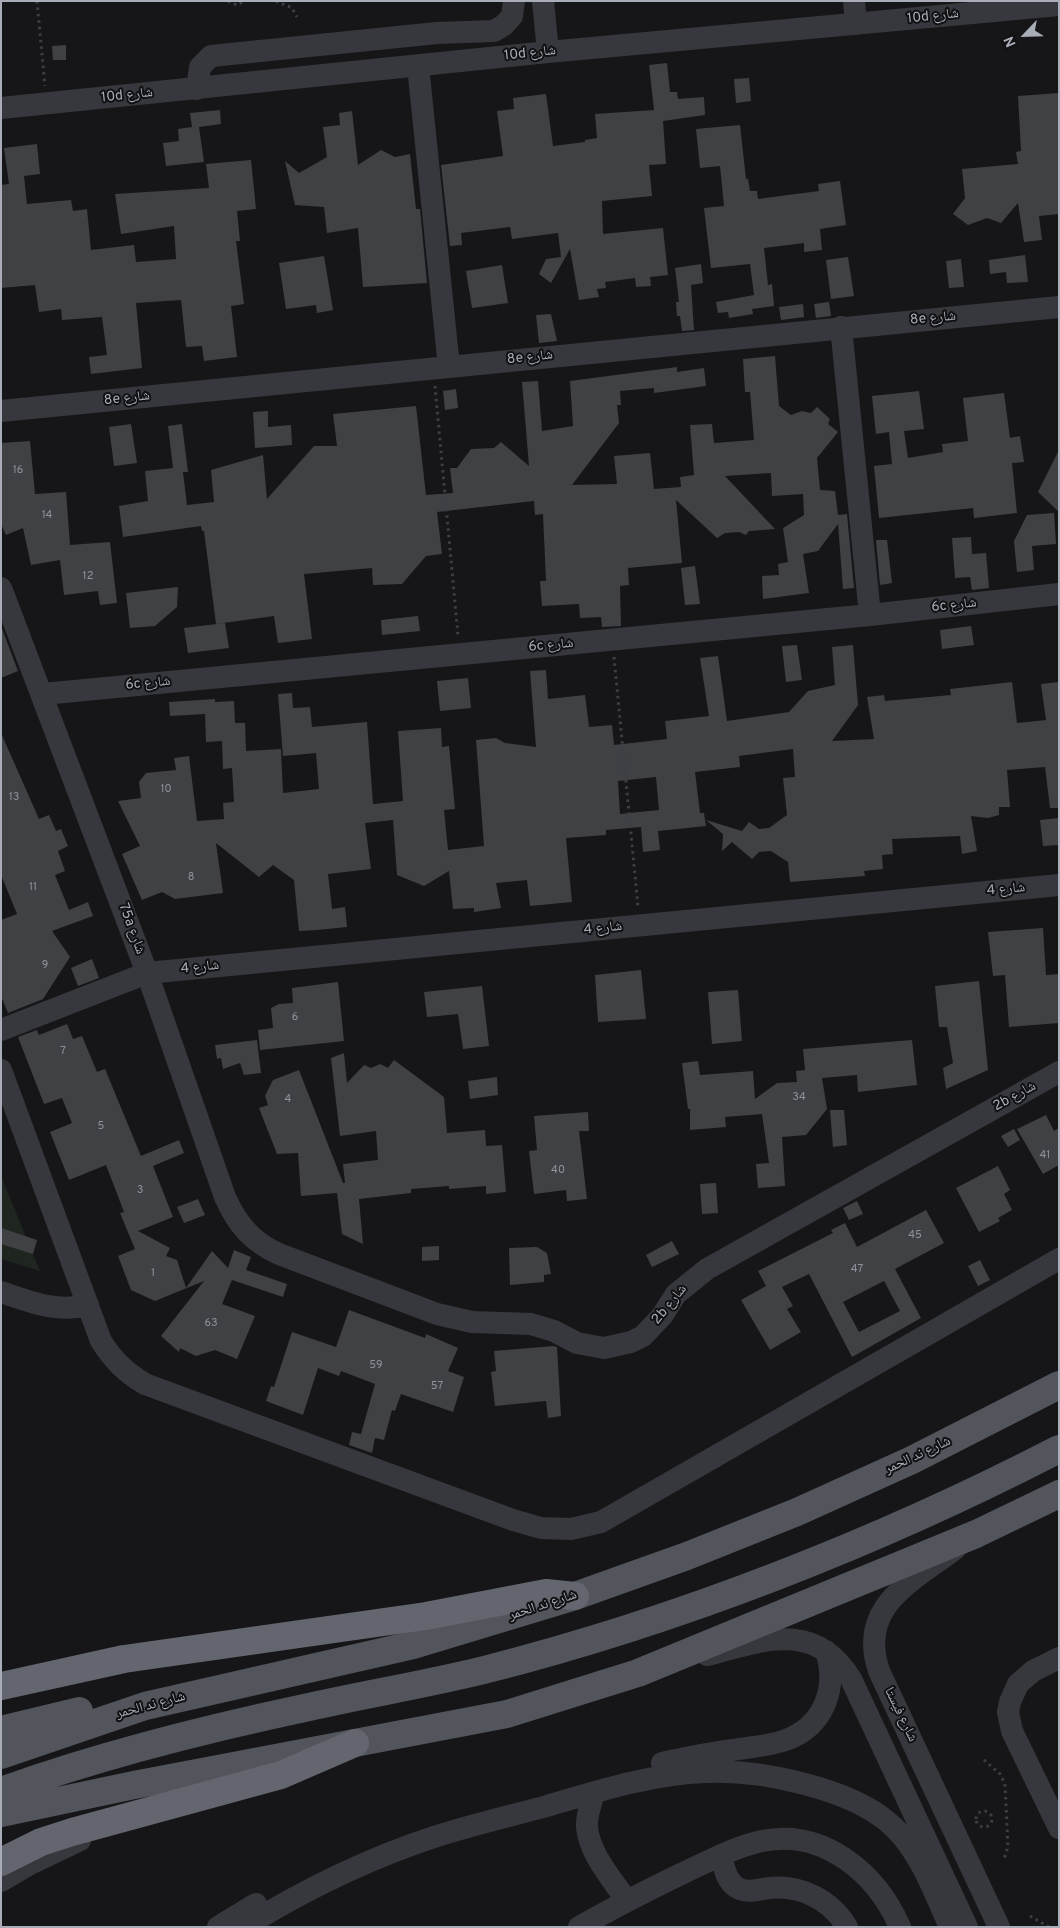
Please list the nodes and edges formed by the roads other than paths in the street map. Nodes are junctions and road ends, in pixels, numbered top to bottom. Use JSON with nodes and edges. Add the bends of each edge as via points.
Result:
{"nodes":[{"id":1,"x":514,"y":1,"type":"edge"},
{"id":2,"x":543,"y":1,"type":"edge"},
{"id":3,"x":854,"y":1,"type":"edge"},
{"id":4,"x":1059,"y":5,"type":"edge"},
{"id":5,"x":856,"y":24,"type":"junction"},
{"id":6,"x":437,"y":33,"type":"junction"},
{"id":7,"x":548,"y":52,"type":"junction"},
{"id":8,"x":448,"y":63,"type":"junction"},
{"id":9,"x":418,"y":66,"type":"junction"},
{"id":10,"x":197,"y":89,"type":"junction"},
{"id":11,"x":1,"y":108,"type":"edge"},
{"id":12,"x":1059,"y":307,"type":"edge"},
{"id":13,"x":840,"y":327,"type":"junction"},
{"id":14,"x":441,"y":367,"type":"junction"},
{"id":15,"x":1,"y":411,"type":"edge"},
{"id":16,"x":1,"y":588,"type":"edge"},
{"id":17,"x":1059,"y":594,"type":"edge"},
{"id":18,"x":870,"y":615,"type":"junction"},
{"id":19,"x":43,"y":694,"type":"junction"},
{"id":20,"x":1059,"y":885,"type":"edge"},
{"id":21,"x":147,"y":973,"type":"junction"},
{"id":22,"x":1,"y":1030,"type":"edge"},
{"id":23,"x":1,"y":1070,"type":"edge"},
{"id":24,"x":1059,"y":1072,"type":"edge"},
{"id":25,"x":279,"y":1254,"type":"joint"},
{"id":26,"x":1059,"y":1259,"type":"edge"},
{"id":27,"x":1,"y":1292,"type":"edge"},
{"id":28,"x":88,"y":1305,"type":"junction"},
{"id":29,"x":1059,"y":1386,"type":"edge"},
{"id":30,"x":1059,"y":1449,"type":"edge"},
{"id":31,"x":1059,"y":1494,"type":"edge"},
{"id":32,"x":976,"y":1534,"type":"junction"},
{"id":33,"x":575,"y":1596,"type":"junction"},
{"id":34,"x":826,"y":1650,"type":"junction"},
{"id":35,"x":1059,"y":1658,"type":"edge"},
{"id":36,"x":638,"y":1672,"type":"junction"},
{"id":37,"x":1,"y":1686,"type":"edge"},
{"id":38,"x":145,"y":1706,"type":"junction"},
{"id":39,"x":1,"y":1730,"type":"edge"},
{"id":40,"x":355,"y":1743,"type":"junction"},
{"id":41,"x":1,"y":1755,"type":"edge"},
{"id":42,"x":134,"y":1785,"type":"junction"},
{"id":43,"x":1,"y":1792,"type":"edge"},
{"id":44,"x":594,"y":1793,"type":"junction"},
{"id":45,"x":912,"y":1810,"type":"junction"},
{"id":46,"x":1,"y":1814,"type":"edge"},
{"id":47,"x":949,"y":1817,"type":"junction"},
{"id":48,"x":124,"y":1819,"type":"junction"},
{"id":49,"x":1059,"y":1828,"type":"edge"},
{"id":50,"x":1,"y":1832,"type":"edge"},
{"id":51,"x":721,"y":1856,"type":"junction"},
{"id":52,"x":1,"y":1862,"type":"edge"},
{"id":53,"x":1,"y":1882,"type":"edge"},
{"id":54,"x":626,"y":1900,"type":"junction"},
{"id":55,"x":218,"y":1927,"type":"edge"},
{"id":56,"x":244,"y":1927,"type":"edge"},
{"id":57,"x":579,"y":1927,"type":"edge"},
{"id":58,"x":846,"y":1927,"type":"edge"},
{"id":59,"x":900,"y":1927,"type":"edge"},
{"id":60,"x":950,"y":1927,"type":"edge"},
{"id":61,"x":967,"y":1927,"type":"edge"},
{"id":62,"x":999,"y":1927,"type":"edge"}],
"edges":[{"from":1,"to":6,"type":"street","via":[[512,16],[494,31]]},
{"from":2,"to":7,"type":"street"},
{"from":3,"to":5,"type":"street"},
{"from":4,"to":5,"type":"street","name":"10d شارع"},
{"from":5,"to":7,"type":"street","name":"10d شارع"},
{"from":6,"to":8,"type":"street"},
{"from":6,"to":10,"type":"street","via":[[211,56],[200,68]]},
{"from":7,"to":8,"type":"street","name":"10d شارع"},
{"from":8,"to":9,"type":"street","name":"10d شارع"},
{"from":9,"to":10,"type":"street","name":"10d شارع"},
{"from":9,"to":14,"type":"street"},
{"from":10,"to":11,"type":"street","name":"10d شارع"},
{"from":12,"to":13,"type":"street","name":"8e شارع"},
{"from":13,"to":14,"type":"street","name":"8e شارع"},
{"from":13,"to":18,"type":"street"},
{"from":14,"to":15,"type":"street","name":"8e شارع"},
{"from":16,"to":19,"type":"street","name":"75a شارع"},
{"from":17,"to":18,"type":"street","name":"6c شارع"},
{"from":18,"to":19,"type":"street","name":"6c شارع"},
{"from":19,"to":21,"type":"street","name":"75a شارع"},
{"from":20,"to":21,"type":"street","name":"شارع 4"},
{"from":21,"to":22,"type":"street","name":"شارع 4"},
{"from":21,"to":25,"type":"street","name":"75a شارع","via":[[231,1210],[250,1236]]},
{"from":23,"to":28,"type":"street"},
{"from":24,"to":25,"type":"street","name":"2b شارع","via":[[707,1269],[676,1294],[653,1327],[631,1342],[618,1346],[590,1347],[531,1324],[472,1322],[437,1314]]},
{"from":26,"to":28,"type":"street","via":[[601,1522],[572,1529],[541,1528],[513,1520],[144,1384],[112,1358],[101,1341]]},
{"from":27,"to":28,"type":"street","via":[[60,1309]]},
{"from":29,"to":33,"type":"main road","name":"شارع ند الحمر","via":[[912,1460],[797,1512]]},
{"from":30,"to":43,"type":"main road","via":[[911,1521],[700,1604],[518,1661],[211,1729],[75,1767]]},
{"from":31,"to":32,"type":"main road"},
{"from":32,"to":36,"type":"main road"},
{"from":32,"to":47,"type":"street","name":"شارع فيستا","via":[[894,1596],[881,1612],[874,1634],[873,1646],[879,1671]]},
{"from":33,"to":37,"type":"highway","via":[[546,1593],[426,1616],[124,1659]]},
{"from":33,"to":38,"type":"main road","name":"شارع ند الحمر","via":[[412,1645]]},
{"from":34,"to":36,"type":"street","via":[[808,1642],[777,1638]]},
{"from":34,"to":45,"type":"street","name":"شارع فيستا","via":[[851,1679]]},
{"from":34,"to":55,"type":"street","via":[[831,1675],[827,1700],[815,1721],[795,1737],[578,1781],[419,1828],[317,1870]]},
{"from":35,"to":49,"type":"street","via":[[1033,1671],[1018,1684],[1008,1712],[1012,1731]]},
{"from":36,"to":40,"type":"main road","via":[[507,1714]]},
{"from":38,"to":39,"type":"main road","via":[[99,1707]]},
{"from":38,"to":41,"type":"main road","name":"شارع ند الحمر"},
{"from":40,"to":42,"type":"main road"},
{"from":40,"to":48,"type":"highway","via":[[281,1774]]},
{"from":42,"to":46,"type":"main road"},
{"from":42,"to":50,"type":"main road"},
{"from":44,"to":54,"type":"street","via":[[587,1818],[588,1836]]},
{"from":44,"to":56,"type":"street","via":[[434,1837],[396,1851],[308,1890]]},
{"from":44,"to":60,"type":"street","via":[[679,1774],[728,1771],[774,1776],[857,1802],[870,1808],[901,1835],[919,1862]]},
{"from":45,"to":47,"type":"street","via":[[932,1808]]},
{"from":45,"to":61,"type":"street","name":"شارع فيستا"},
{"from":47,"to":62,"type":"street","name":"شارع فيستا"},
{"from":48,"to":52,"type":"highway","via":[[41,1842]]},
{"from":48,"to":53,"type":"street","via":[[57,1850]]},
{"from":51,"to":54,"type":"street"},
{"from":51,"to":58,"type":"street","via":[[727,1877],[736,1887],[749,1892],[779,1887],[802,1891],[823,1902]]},
{"from":51,"to":59,"type":"street","via":[[764,1841],[804,1842],[824,1848],[859,1868],[874,1882]]},
{"from":54,"to":57,"type":"street"}]}
